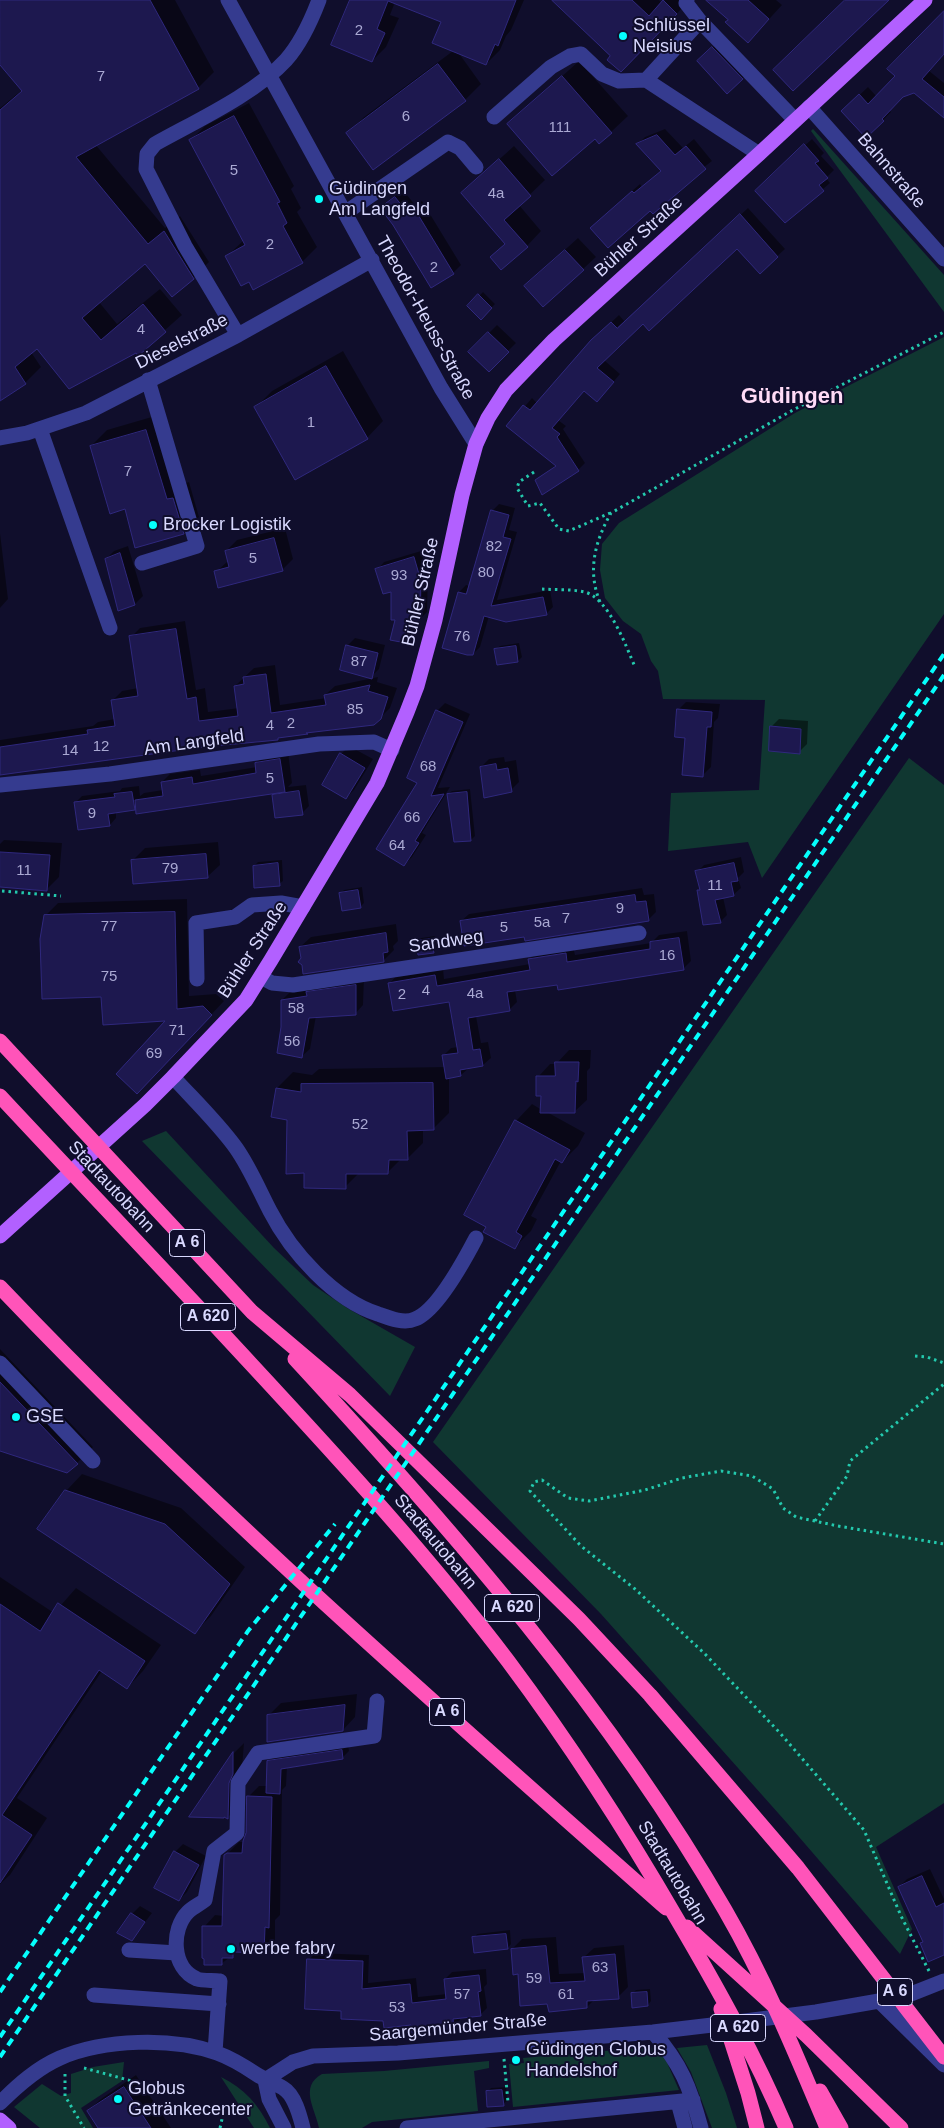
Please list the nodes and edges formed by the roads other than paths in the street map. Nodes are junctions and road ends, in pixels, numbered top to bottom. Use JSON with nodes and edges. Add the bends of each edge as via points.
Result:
{"nodes":[{"id":1,"x":228,"y":0,"type":"edge"},
{"id":2,"x":319,"y":0,"type":"edge"},
{"id":3,"x":687,"y":0,"type":"edge"},
{"id":4,"x":925,"y":0,"type":"edge"},
{"id":5,"x":700,"y":21,"type":"junction"},
{"id":6,"x":270,"y":76,"type":"junction"},
{"id":7,"x":646,"y":80,"type":"junction"},
{"id":8,"x":809,"y":107,"type":"junction"},
{"id":9,"x":494,"y":117,"type":"dead end"},
{"id":10,"x":795,"y":120,"type":"junction"},
{"id":11,"x":759,"y":154,"type":"junction"},
{"id":12,"x":476,"y":167,"type":"dead end"},
{"id":13,"x":345,"y":213,"type":"junction"},
{"id":14,"x":944,"y":259,"type":"edge"},
{"id":15,"x":372,"y":260,"type":"junction"},
{"id":16,"x":238,"y":335,"type":"junction"},
{"id":17,"x":148,"y":380,"type":"junction"},
{"id":18,"x":40,"y":429,"type":"junction"},
{"id":19,"x":0,"y":438,"type":"edge"},
{"id":20,"x":476,"y":444,"type":"junction"},
{"id":21,"x":142,"y":563,"type":"dead end"},
{"id":22,"x":110,"y":628,"type":"dead end"},
{"id":23,"x":392,"y":750,"type":"junction"},
{"id":24,"x":0,"y":785,"type":"edge"},
{"id":25,"x":303,"y":907,"type":"junction"},
{"id":26,"x":638,"y":933,"type":"dead end"},
{"id":27,"x":261,"y":977,"type":"junction"},
{"id":28,"x":196,"y":979,"type":"dead end"},
{"id":29,"x":0,"y":1041,"type":"edge"},
{"id":30,"x":173,"y":1077,"type":"junction"},
{"id":31,"x":0,"y":1096,"type":"edge"},
{"id":32,"x":0,"y":1236,"type":"edge"},
{"id":33,"x":476,"y":1238,"type":"dead end"},
{"id":34,"x":0,"y":1288,"type":"edge"},
{"id":35,"x":252,"y":1312,"type":"junction"},
{"id":36,"x":0,"y":1363,"type":"edge"},
{"id":37,"x":93,"y":1461,"type":"dead end"},
{"id":38,"x":377,"y":1701,"type":"dead end"},
{"id":39,"x":129,"y":1950,"type":"dead end"},
{"id":40,"x":177,"y":1953,"type":"junction"},
{"id":41,"x":712,"y":1977,"type":"junction"},
{"id":42,"x":940,"y":1982,"type":"edge"},
{"id":43,"x":94,"y":1995,"type":"dead end"},
{"id":44,"x":879,"y":2002,"type":"junction"},
{"id":45,"x":218,"y":2004,"type":"junction"},
{"id":46,"x":653,"y":2032,"type":"junction"},
{"id":47,"x":793,"y":2045,"type":"junction"},
{"id":48,"x":215,"y":2052,"type":"junction"},
{"id":49,"x":944,"y":2057,"type":"edge"},
{"id":50,"x":944,"y":2065,"type":"edge"},
{"id":51,"x":265,"y":2080,"type":"junction"},
{"id":52,"x":693,"y":2100,"type":"junction"},
{"id":53,"x":678,"y":2102,"type":"junction"},
{"id":54,"x":0,"y":2103,"type":"edge"},
{"id":55,"x":0,"y":2120,"type":"edge"},
{"id":56,"x":9,"y":2128,"type":"edge"},
{"id":57,"x":284,"y":2128,"type":"edge"},
{"id":58,"x":304,"y":2128,"type":"edge"},
{"id":59,"x":407,"y":2128,"type":"edge"},
{"id":60,"x":685,"y":2128,"type":"edge"},
{"id":61,"x":701,"y":2128,"type":"edge"},
{"id":62,"x":757,"y":2128,"type":"edge"},
{"id":63,"x":786,"y":2128,"type":"edge"},
{"id":64,"x":827,"y":2128,"type":"edge"},
{"id":65,"x":841,"y":2128,"type":"edge"},
{"id":66,"x":901,"y":2128,"type":"edge"}],
"edges":[{"from":1,"to":6,"type":"street","name":"Theodor-Heuss-Straße"},
{"from":2,"to":6,"type":"street","via":[[309,24],[287,59]]},
{"from":3,"to":5,"type":"street"},
{"from":4,"to":8,"type":"main road","name":"Bühler Straße"},
{"from":5,"to":7,"type":"street"},
{"from":5,"to":10,"type":"street"},
{"from":6,"to":13,"type":"street","name":"Theodor-Heuss-Straße"},
{"from":6,"to":16,"type":"street","via":[[155,144],[147,154],[146,169],[185,246]]},
{"from":7,"to":9,"type":"street","via":[[619,82],[602,74],[581,54],[570,56],[551,67]]},
{"from":7,"to":11,"type":"street"},
{"from":8,"to":10,"type":"main road","name":"Bühler Straße"},
{"from":8,"to":14,"type":"street","name":"Bahnstraße"},
{"from":10,"to":11,"type":"main road","name":"Bühler Straße"},
{"from":11,"to":20,"type":"main road","name":"Bühler Straße","via":[[554,340],[506,390]]},
{"from":12,"to":13,"type":"street","via":[[460,148],[448,142]]},
{"from":13,"to":15,"type":"street","name":"Theodor-Heuss-Straße"},
{"from":15,"to":16,"type":"street","name":"Dieselstraße"},
{"from":15,"to":20,"type":"street","name":"Theodor-Heuss-Straße","via":[[441,388]]},
{"from":16,"to":17,"type":"street","name":"Dieselstraße"},
{"from":17,"to":18,"type":"street","name":"Dieselstraße","via":[[86,413]]},
{"from":17,"to":21,"type":"street","via":[[197,546]]},
{"from":18,"to":19,"type":"street","name":"Dieselstraße"},
{"from":18,"to":22,"type":"street"},
{"from":20,"to":23,"type":"main road","name":"Bühler Straße","via":[[417,686]]},
{"from":23,"to":24,"type":"street","name":"Am Langfeld","via":[[374,742],[319,744],[110,774]]},
{"from":23,"to":25,"type":"main road","name":"Bühler Straße","via":[[377,783]]},
{"from":25,"to":27,"type":"main road","name":"Bühler Straße"},
{"from":25,"to":28,"type":"street","via":[[281,903],[252,905],[235,917],[196,924]]},
{"from":26,"to":27,"type":"street","name":"Sandweg","via":[[293,985],[272,983]]},
{"from":27,"to":30,"type":"main road","name":"Bühler Straße","via":[[239,1007]]},
{"from":29,"to":35,"type":"highway","number":"A 6"},
{"from":30,"to":32,"type":"main road","name":"Bühler Straße"},
{"from":30,"to":33,"type":"street","via":[[235,1146],[296,1252],[352,1303],[401,1321],[415,1319],[449,1286]]},
{"from":31,"to":41,"type":"highway","name":"Stadtautobahn","number":"A 620","via":[[320,1438],[459,1599],[575,1754],[634,1844]]},
{"from":34,"to":66,"type":"highway","number":"A 6","via":[[91,1381],[254,1537],[721,1956]]},
{"from":35,"to":47,"type":"highway","name":"Stadtautobahn","number":"A 620","via":[[426,1505],[518,1616],[624,1754],[692,1855],[747,1950]]},
{"from":35,"to":49,"type":"highway","number":"A 6","via":[[350,1395],[579,1619],[650,1695],[727,1783],[845,1928]]},
{"from":36,"to":37,"type":"street"},
{"from":38,"to":40,"type":"street","via":[[374,1736],[258,1753],[238,1783],[237,1833],[214,1852],[205,1900],[188,1912],[178,1930]]},
{"from":39,"to":40,"type":"street"},
{"from":40,"to":45,"type":"street","via":[[183,1969],[197,1979],[220,1981]]},
{"from":41,"to":62,"type":"highway"},
{"from":41,"to":63,"type":"highway","name":"Stadtautobahn","number":"A 620","via":[[765,2078]]},
{"from":42,"to":44,"type":"street","name":"Saargemünder Straße"},
{"from":43,"to":45,"type":"street"},
{"from":44,"to":46,"type":"street","name":"Saargemünder Straße"},
{"from":44,"to":50,"type":"street"},
{"from":45,"to":48,"type":"street"},
{"from":46,"to":51,"type":"street","name":"Saargemünder Straße","via":[[313,2056],[293,2062]]},
{"from":46,"to":52,"type":"street","via":[[671,2052],[684,2074]]},
{"from":47,"to":64,"type":"highway","name":"Stadtautobahn","number":"A 620"},
{"from":47,"to":65,"type":"highway"},
{"from":48,"to":51,"type":"street"},
{"from":48,"to":54,"type":"street","via":[[175,2044],[136,2042],[99,2045],[60,2058],[39,2070]]},
{"from":51,"to":57,"type":"street","via":[[269,2098]]},
{"from":51,"to":58,"type":"street","via":[[285,2089]]},
{"from":52,"to":53,"type":"street"},
{"from":52,"to":61,"type":"street"},
{"from":53,"to":59,"type":"street"},
{"from":53,"to":60,"type":"street"},
{"from":55,"to":56,"type":"main road"}]}
